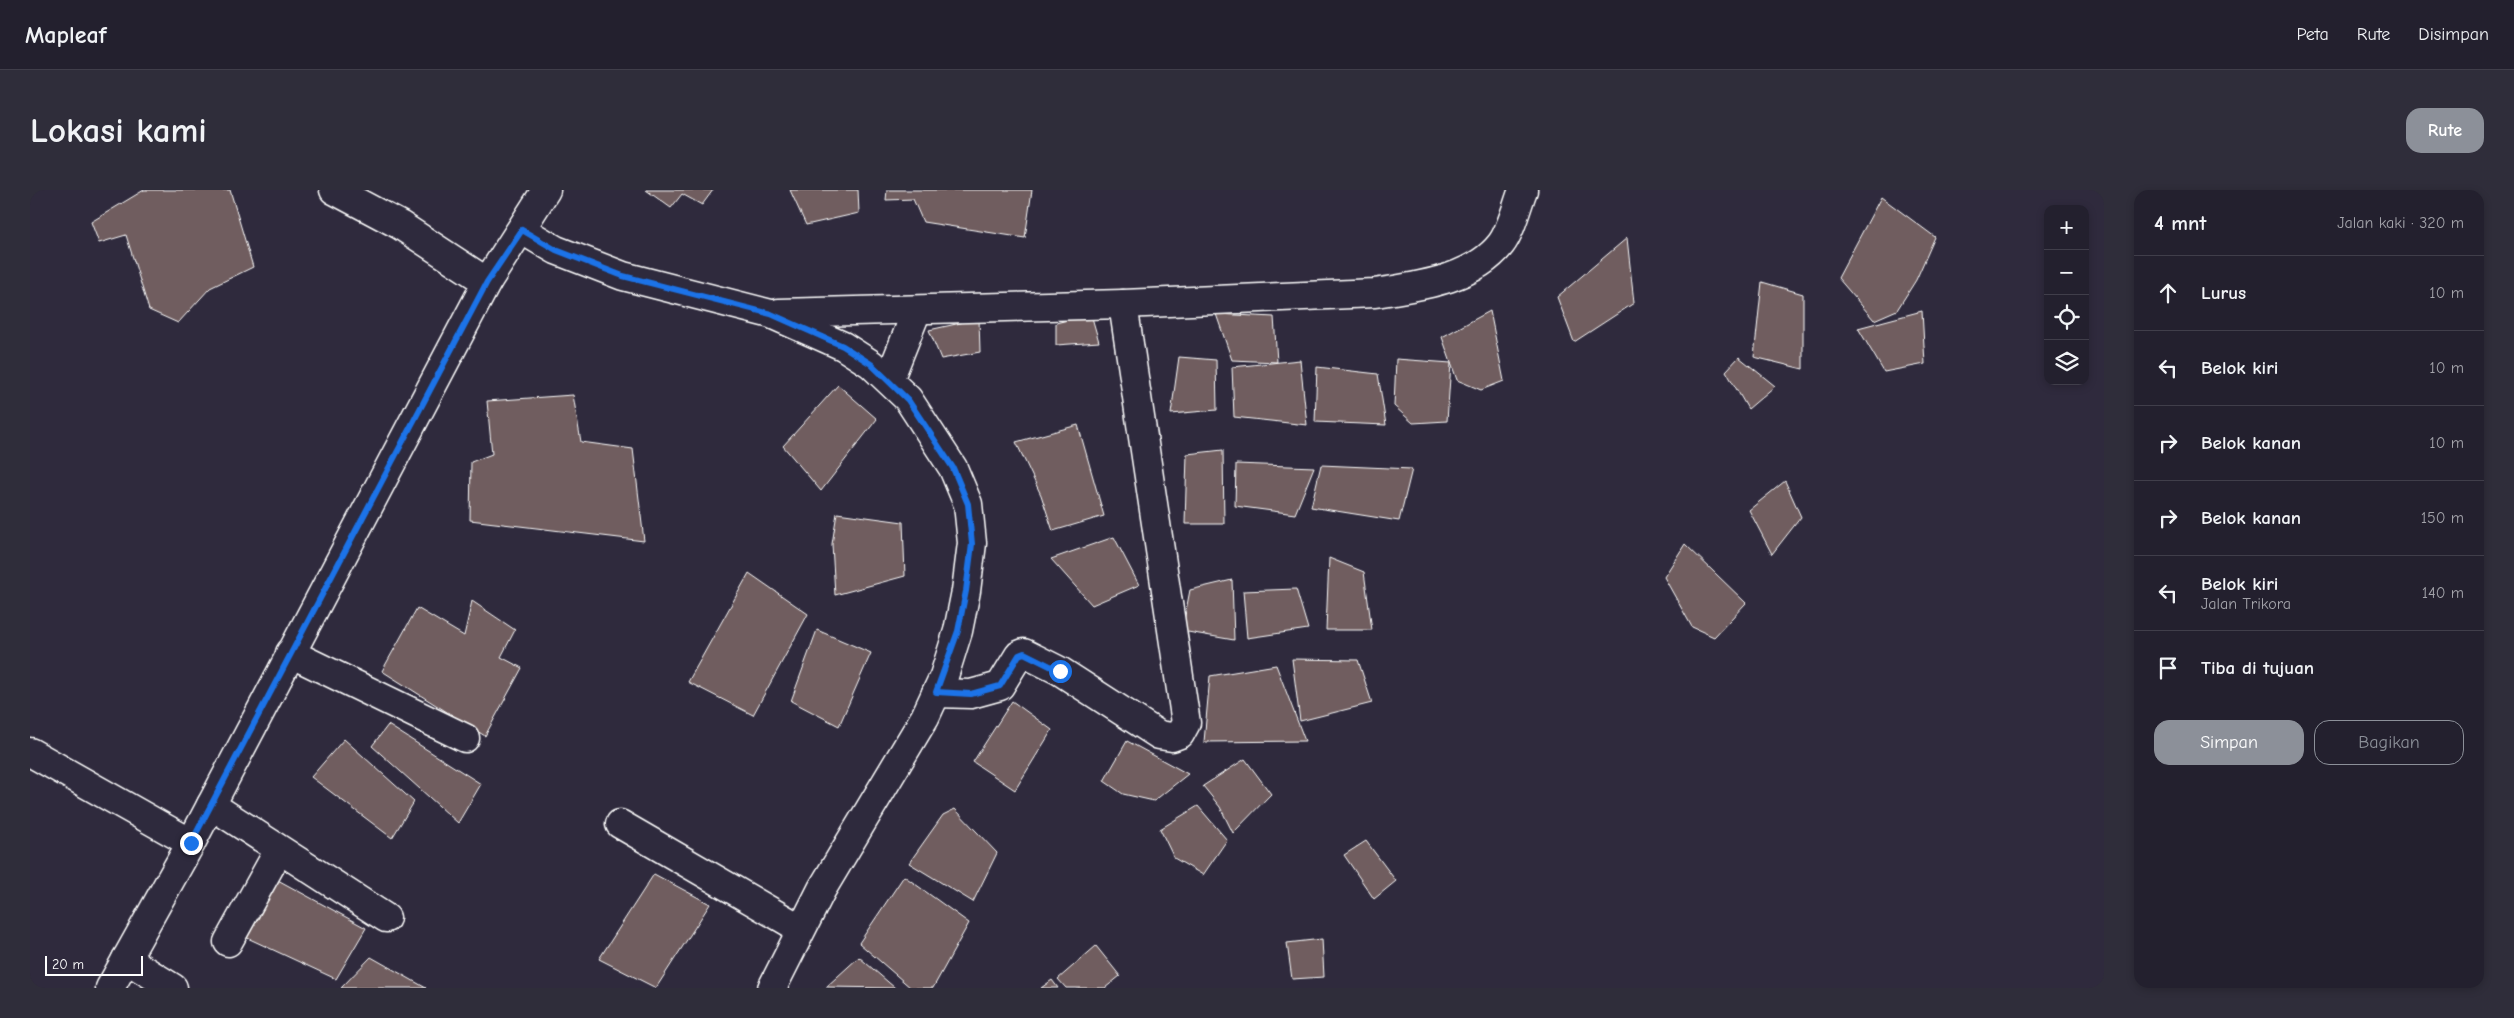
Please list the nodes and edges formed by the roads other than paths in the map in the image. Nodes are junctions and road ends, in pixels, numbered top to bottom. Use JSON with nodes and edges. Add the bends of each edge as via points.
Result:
{"nodes":[{"id":1,"x":334,"y":190,"type":"edge"},
{"id":2,"x":546,"y":190,"type":"edge"},
{"id":3,"x":1523,"y":190,"type":"edge"},
{"id":4,"x":522,"y":230,"type":"junction"},
{"id":5,"x":487,"y":282,"type":"junction"},
{"id":6,"x":1123,"y":304,"type":"junction"},
{"id":7,"x":917,"y":310,"type":"junction"},
{"id":8,"x":771,"y":314,"type":"junction"},
{"id":9,"x":889,"y":380,"type":"junction"},
{"id":10,"x":290,"y":653,"type":"junction"},
{"id":11,"x":936,"y":692,"type":"junction"},
{"id":12,"x":465,"y":738,"type":"dead end"},
{"id":13,"x":30,"y":752,"type":"edge"},
{"id":14,"x":211,"y":805,"type":"junction"},
{"id":15,"x":620,"y":824,"type":"dead end"},
{"id":16,"x":191,"y":843,"type":"junction"},
{"id":17,"x":279,"y":850,"type":"junction"},
{"id":18,"x":386,"y":918,"type":"dead end"},
{"id":19,"x":801,"y":929,"type":"junction"},
{"id":20,"x":228,"y":942,"type":"dead end"},
{"id":21,"x":126,"y":959,"type":"junction"},
{"id":22,"x":110,"y":988,"type":"edge"},
{"id":23,"x":173,"y":988,"type":"edge"},
{"id":24,"x":772,"y":988,"type":"edge"}],
"edges":[{"from":1,"to":5,"type":"street","via":[[400,225]]},
{"from":2,"to":4,"type":"street"},
{"from":3,"to":6,"type":"street","via":[[1502,242],[1483,262],[1455,275],[1374,292]]},
{"from":4,"to":5,"type":"street"},
{"from":4,"to":8,"type":"street","via":[[556,250],[623,276]]},
{"from":5,"to":10,"type":"street"},
{"from":6,"to":7,"type":"street"},
{"from":6,"to":11,"type":"street","via":[[1186,723],[1180,734],[1172,738],[1159,735],[1060,671],[1024,653],[1019,655],[1000,686],[971,694]]},
{"from":7,"to":8,"type":"street"},
{"from":7,"to":9,"type":"street"},
{"from":8,"to":9,"type":"street","via":[[843,346]]},
{"from":9,"to":11,"type":"street","via":[[908,400],[953,468],[968,504],[972,544],[966,591],[958,631]]},
{"from":10,"to":12,"type":"street"},
{"from":10,"to":14,"type":"street"},
{"from":11,"to":19,"type":"street","via":[[925,718],[822,888]]},
{"from":13,"to":16,"type":"street"},
{"from":14,"to":16,"type":"street"},
{"from":14,"to":17,"type":"street"},
{"from":15,"to":19,"type":"street"},
{"from":16,"to":21,"type":"street"},
{"from":17,"to":18,"type":"street"},
{"from":17,"to":20,"type":"street"},
{"from":19,"to":24,"type":"street"},
{"from":21,"to":22,"type":"street"},
{"from":21,"to":23,"type":"street"}]}
